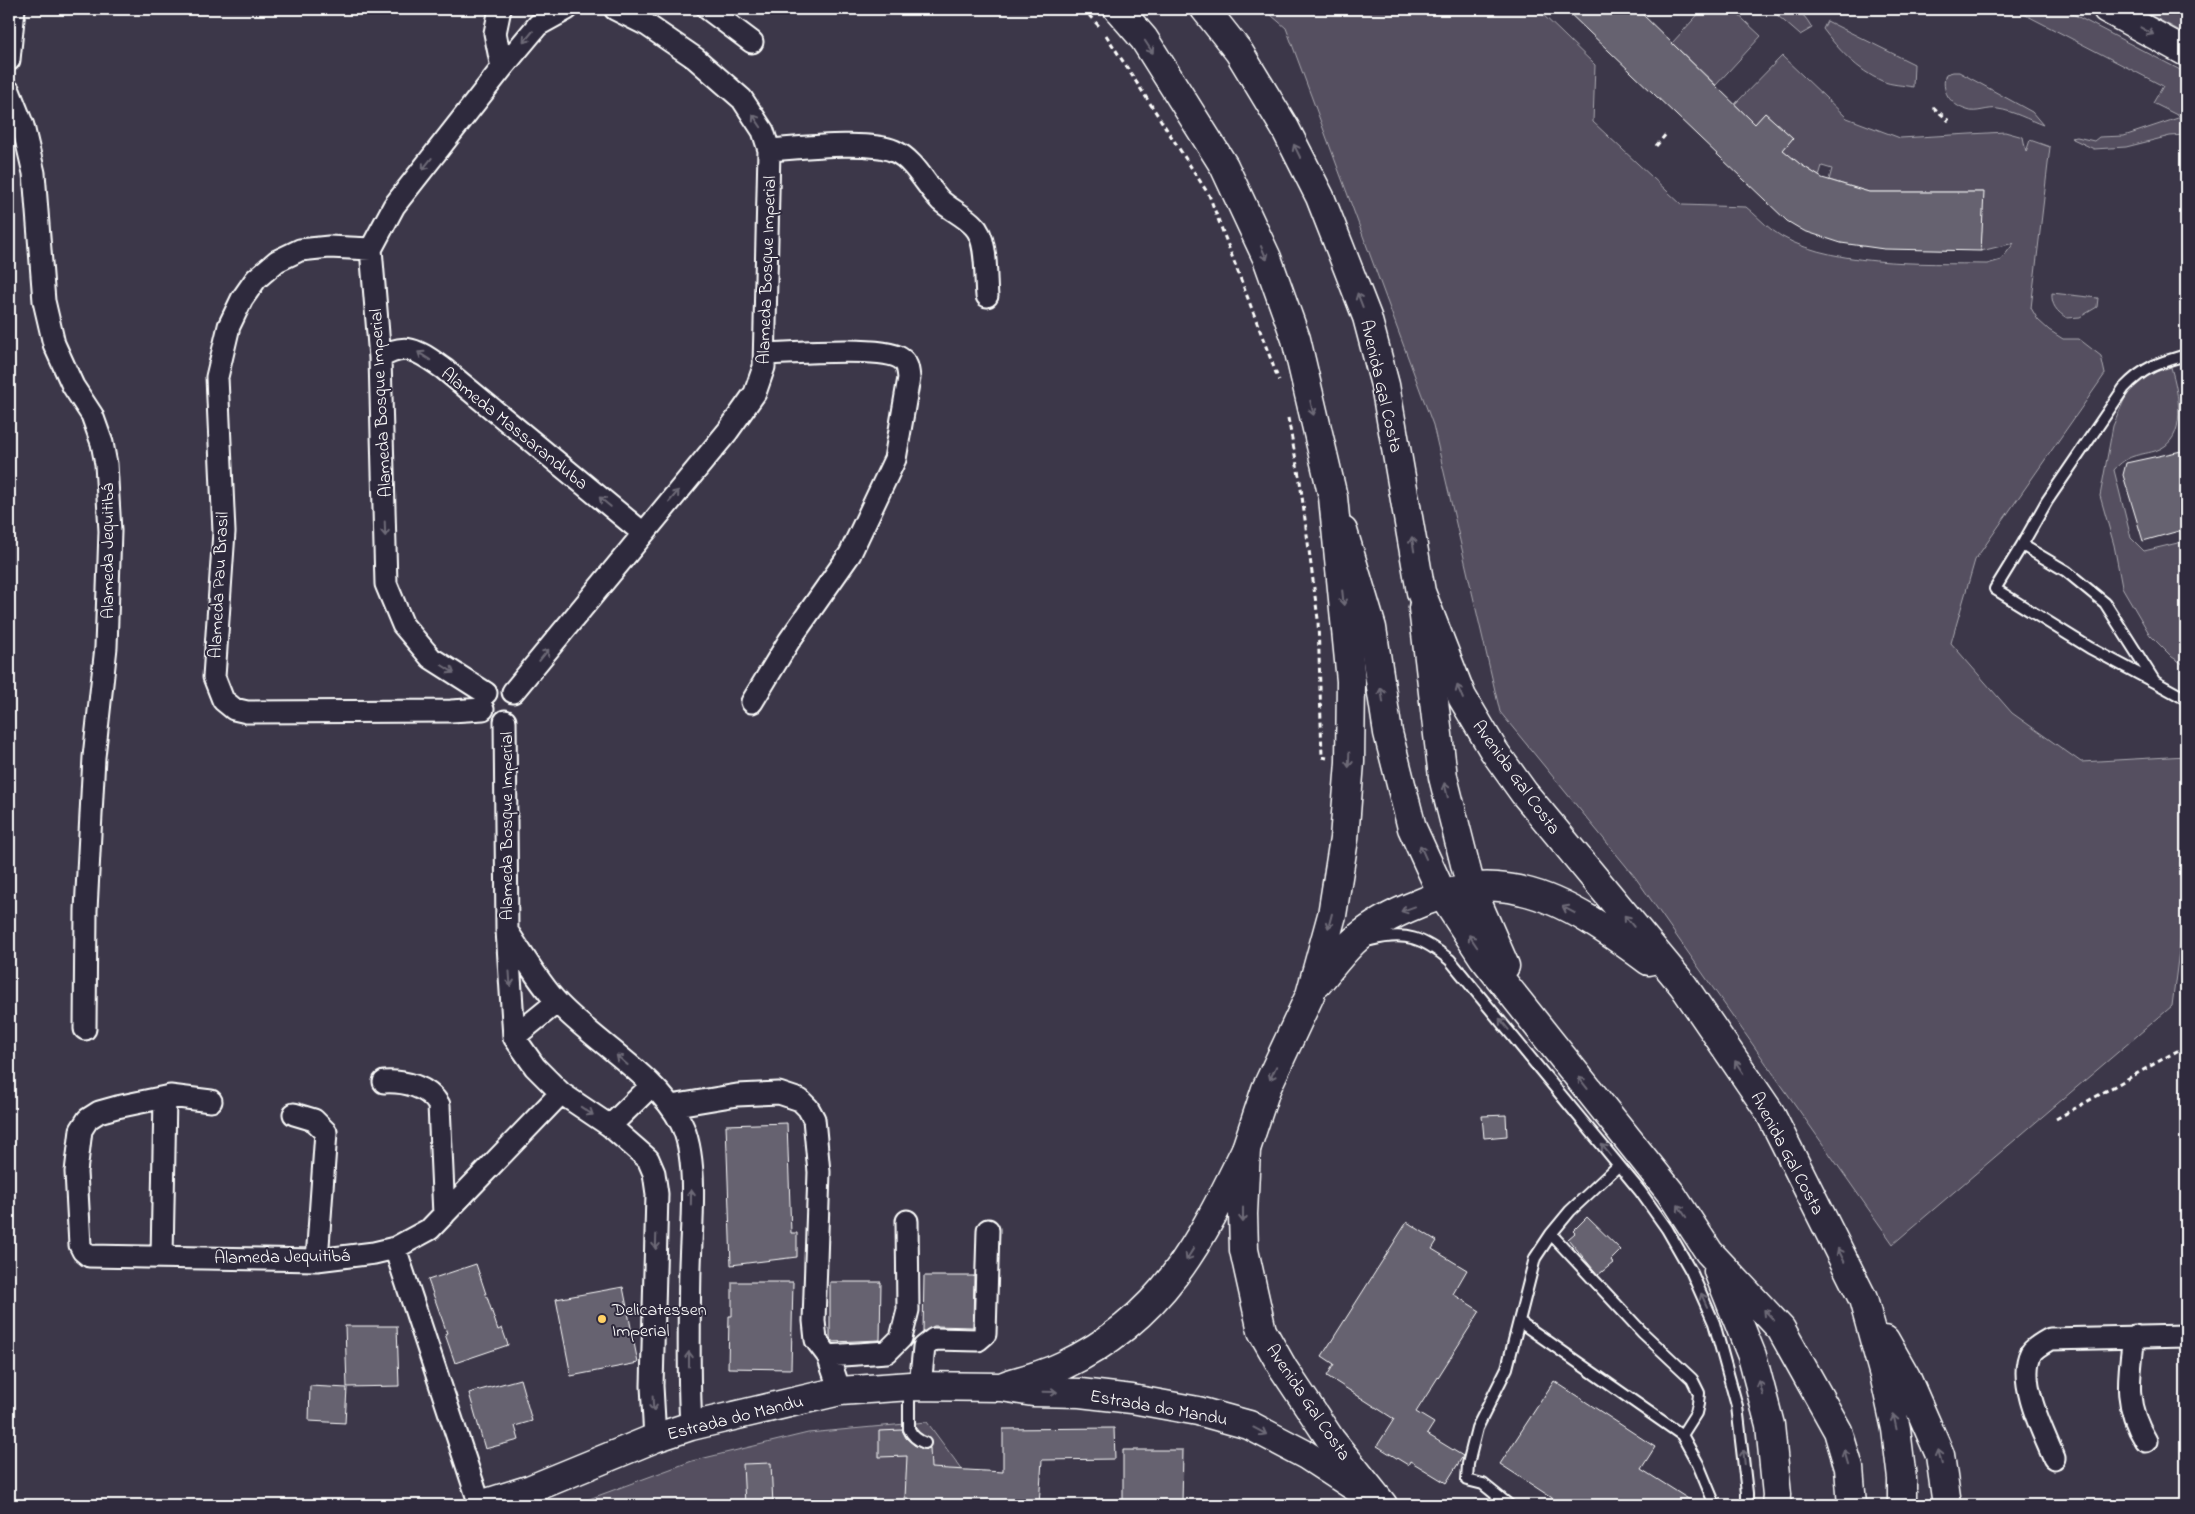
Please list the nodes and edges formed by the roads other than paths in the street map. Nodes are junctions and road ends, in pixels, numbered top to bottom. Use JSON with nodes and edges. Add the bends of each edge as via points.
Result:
{"nodes":[{"id":1,"x":14,"y":9,"type":"edge"},
{"id":2,"x":500,"y":9,"type":"edge"},
{"id":3,"x":567,"y":9,"type":"edge"},
{"id":4,"x":615,"y":9,"type":"edge"},
{"id":5,"x":708,"y":9,"type":"edge"},
{"id":6,"x":1118,"y":9,"type":"edge"},
{"id":7,"x":1205,"y":9,"type":"edge"},
{"id":8,"x":2107,"y":9,"type":"edge"},
{"id":9,"x":752,"y":42,"type":"dead end"},
{"id":10,"x":2186,"y":52,"type":"edge"},
{"id":11,"x":9,"y":60,"type":"edge"},
{"id":12,"x":502,"y":68,"type":"junction"},
{"id":13,"x":9,"y":91,"type":"edge"},
{"id":14,"x":769,"y":150,"type":"junction"},
{"id":15,"x":371,"y":249,"type":"junction"},
{"id":16,"x":987,"y":296,"type":"dead end"},
{"id":17,"x":766,"y":354,"type":"junction"},
{"id":18,"x":2186,"y":355,"type":"edge"},
{"id":19,"x":380,"y":358,"type":"junction"},
{"id":20,"x":1333,"y":497,"type":"junction"},
{"id":21,"x":643,"y":533,"type":"junction"},
{"id":22,"x":2022,"y":545,"type":"junction"},
{"id":23,"x":1421,"y":592,"type":"junction"},
{"id":24,"x":2155,"y":682,"type":"junction"},
{"id":25,"x":513,"y":692,"type":"junction"},
{"id":26,"x":2186,"y":698,"type":"edge"},
{"id":27,"x":485,"y":701,"type":"junction"},
{"id":28,"x":752,"y":702,"type":"dead end"},
{"id":29,"x":505,"y":721,"type":"junction"},
{"id":30,"x":1471,"y":888,"type":"junction"},
{"id":31,"x":1444,"y":896,"type":"junction"},
{"id":32,"x":507,"y":930,"type":"junction"},
{"id":33,"x":1344,"y":952,"type":"junction"},
{"id":34,"x":1683,"y":985,"type":"junction"},
{"id":35,"x":1310,"y":995,"type":"junction"},
{"id":36,"x":556,"y":1002,"type":"junction"},
{"id":37,"x":1524,"y":1008,"type":"junction"},
{"id":38,"x":85,"y":1029,"type":"dead end"},
{"id":39,"x":514,"y":1037,"type":"junction"},
{"id":40,"x":384,"y":1082,"type":"dead end"},
{"id":41,"x":651,"y":1086,"type":"junction"},
{"id":42,"x":561,"y":1093,"type":"junction"},
{"id":43,"x":165,"y":1097,"type":"junction"},
{"id":44,"x":211,"y":1100,"type":"dead end"},
{"id":45,"x":670,"y":1106,"type":"junction"},
{"id":46,"x":294,"y":1114,"type":"dead end"},
{"id":47,"x":610,"y":1126,"type":"junction"},
{"id":48,"x":1246,"y":1149,"type":"junction"},
{"id":49,"x":1618,"y":1166,"type":"junction"},
{"id":50,"x":444,"y":1215,"type":"junction"},
{"id":51,"x":908,"y":1221,"type":"dead end"},
{"id":52,"x":988,"y":1230,"type":"dead end"},
{"id":53,"x":1551,"y":1234,"type":"junction"},
{"id":54,"x":395,"y":1248,"type":"junction"},
{"id":55,"x":1709,"y":1252,"type":"junction"},
{"id":56,"x":162,"y":1257,"type":"junction"},
{"id":57,"x":317,"y":1260,"type":"junction"},
{"id":58,"x":1863,"y":1299,"type":"junction"},
{"id":59,"x":1520,"y":1322,"type":"junction"},
{"id":60,"x":2134,"y":1336,"type":"junction"},
{"id":61,"x":2186,"y":1336,"type":"edge"},
{"id":62,"x":828,"y":1356,"type":"junction"},
{"id":63,"x":915,"y":1386,"type":"junction"},
{"id":64,"x":1002,"y":1387,"type":"junction"},
{"id":65,"x":840,"y":1391,"type":"junction"},
{"id":66,"x":691,"y":1426,"type":"junction"},
{"id":67,"x":1682,"y":1435,"type":"junction"},
{"id":68,"x":655,"y":1438,"type":"junction"},
{"id":69,"x":2146,"y":1441,"type":"dead end"},
{"id":70,"x":925,"y":1443,"type":"dead end"},
{"id":71,"x":2054,"y":1458,"type":"dead end"},
{"id":72,"x":480,"y":1505,"type":"edge"},
{"id":73,"x":1383,"y":1505,"type":"edge"},
{"id":74,"x":1509,"y":1505,"type":"edge"},
{"id":75,"x":1715,"y":1505,"type":"edge"},
{"id":76,"x":1747,"y":1505,"type":"edge"},
{"id":77,"x":1776,"y":1505,"type":"edge"},
{"id":78,"x":1852,"y":1505,"type":"edge"},
{"id":79,"x":1902,"y":1505,"type":"edge"},
{"id":80,"x":1947,"y":1505,"type":"edge"}],
"edges":[{"from":1,"to":11,"type":"street"},
{"from":2,"to":12,"type":"street","via":[[495,32]]},
{"from":3,"to":12,"type":"street","one_way":true,"via":[[538,25]]},
{"from":14,"to":4,"type":"street","name":"Alameda Bosque Imperial","one_way":true,"via":[[763,131],[742,100],[695,58],[647,25]]},
{"from":5,"to":9,"type":"street"},
{"from":6,"to":20,"type":"main road","name":"Avenida Gal Costa","one_way":true,"via":[[1144,39],[1224,166],[1266,258],[1296,339]]},
{"from":23,"to":7,"type":"main road","name":"Avenida Gal Costa","one_way":true,"via":[[1385,385],[1367,317],[1320,196],[1286,128],[1239,52]]},
{"from":8,"to":10,"type":"main road","one_way":true},
{"from":12,"to":15,"type":"street","one_way":true,"via":[[394,206]]},
{"from":13,"to":38,"type":"street","name":"Alameda Jequitibá","via":[[23,126],[34,174],[44,301],[54,344],[72,386],[92,415],[106,464],[110,531],[107,638],[94,766],[86,910]]},
{"from":14,"to":16,"type":"street","via":[[833,146],[895,151],[907,160],[942,202],[977,228],[983,242]]},
{"from":14,"to":17,"type":"street","name":"Alameda Bosque Imperial"},
{"from":15,"to":19,"type":"street","name":"Alameda Bosque Imperial"},
{"from":15,"to":27,"type":"street","name":"Alameda Pau Brasil","via":[[328,247],[300,250],[277,261],[256,279],[229,326],[217,377],[224,532],[214,677],[223,700],[234,709],[247,712],[451,711]]},
{"from":21,"to":17,"type":"street","name":"Alameda Bosque Imperial","one_way":true,"via":[[741,414],[755,393]]},
{"from":17,"to":28,"type":"street","via":[[879,351],[900,358],[908,366],[909,378],[895,459],[850,554],[789,641]]},
{"from":18,"to":22,"type":"lane","via":[[2138,373],[2124,388],[2047,501]]},
{"from":21,"to":19,"type":"street","name":"Alameda Massaranduba","one_way":true,"via":[[418,352],[404,348]]},
{"from":19,"to":27,"type":"street","name":"Alameda Bosque Imperial","one_way":true,"via":[[386,584],[403,625],[431,658]]},
{"from":31,"to":20,"type":"main road","one_way":true,"via":[[1412,828],[1388,733],[1372,628]]},
{"from":20,"to":35,"type":"main road","name":"Avenida Gal Costa","one_way":true,"via":[[1351,682],[1350,762],[1344,839],[1332,915]]},
{"from":25,"to":21,"type":"street","name":"Alameda Bosque Imperial","one_way":true},
{"from":22,"to":24,"type":"lane","via":[[2066,571],[2105,603]]},
{"from":22,"to":24,"type":"lane","via":[[1995,589],[2090,648]]},
{"from":30,"to":23,"type":"main road","one_way":true,"via":[[1443,777]]},
{"from":34,"to":23,"type":"main road","name":"Avenida Gal Costa","one_way":true,"via":[[1530,800],[1494,751],[1462,697]]},
{"from":24,"to":26,"type":"lane"},
{"from":25,"to":27,"type":"street","via":[[497,686]]},
{"from":25,"to":29,"type":"street","name":"Alameda Bosque Imperial","via":[[518,706]]},
{"from":27,"to":29,"type":"street","name":"Alameda Bosque Imperial","via":[[492,720]]},
{"from":29,"to":32,"type":"street","name":"Alameda Bosque Imperial"},
{"from":30,"to":31,"type":"main road"},
{"from":34,"to":30,"type":"main road","one_way":true,"via":[[1612,934],[1551,900],[1523,891]]},
{"from":30,"to":37,"type":"main road"},
{"from":31,"to":33,"type":"main road","one_way":true,"via":[[1392,915],[1354,941]]},
{"from":37,"to":31,"type":"main road","one_way":true,"via":[[1483,957]]},
{"from":32,"to":36,"type":"street","name":"Alameda Bosque Imperial"},
{"from":32,"to":39,"type":"street","name":"Alameda Bosque Imperial","one_way":true},
{"from":33,"to":35,"type":"main road"},
{"from":49,"to":33,"type":"lane","one_way":true,"via":[[1465,976],[1438,950],[1423,940],[1407,936],[1384,937]]},
{"from":58,"to":34,"type":"main road","name":"Avenida Gal Costa","one_way":true,"via":[[1769,1111]]},
{"from":35,"to":48,"type":"main road","name":"Avenida Gal Costa","one_way":true,"via":[[1266,1089]]},
{"from":36,"to":39,"type":"street"},
{"from":41,"to":36,"type":"street","name":"Alameda Bosque Imperial","one_way":true},
{"from":55,"to":37,"type":"main road","one_way":true,"via":[[1670,1192]]},
{"from":39,"to":42,"type":"street","via":[[535,1067]]},
{"from":40,"to":50,"type":"street","via":[[401,1081],[426,1091],[438,1105]]},
{"from":41,"to":45,"type":"street","name":"Alameda Bosque Imperial"},
{"from":41,"to":47,"type":"street"},
{"from":42,"to":47,"type":"street","one_way":true},
{"from":42,"to":50,"type":"street","name":"Alameda Jequitibá"},
{"from":43,"to":44,"type":"street"},
{"from":43,"to":56,"type":"street"},
{"from":43,"to":56,"type":"street","name":"Alameda Jequitibá","via":[[99,1112],[88,1119],[81,1130],[76,1172],[83,1251],[89,1256]]},
{"from":45,"to":62,"type":"street","via":[[738,1095],[780,1093],[800,1100],[808,1108],[814,1119],[819,1172],[814,1321],[816,1340]]},
{"from":66,"to":45,"type":"street","name":"Alameda Bosque Imperial","one_way":true,"via":[[692,1182],[688,1144],[682,1124]]},
{"from":46,"to":57,"type":"street","via":[[314,1120],[326,1132]]},
{"from":47,"to":68,"type":"street","one_way":true,"via":[[648,1159],[654,1173],[657,1194],[652,1386]]},
{"from":48,"to":64,"type":"main road","name":"Estrada do Mandu","one_way":true,"via":[[1213,1217],[1177,1274],[1154,1302],[1122,1331],[1063,1366]]},
{"from":48,"to":73,"type":"main road","name":"Avenida Gal Costa","one_way":true,"via":[[1244,1250],[1262,1331],[1282,1368],[1331,1440]]},
{"from":49,"to":53,"type":"lane","via":[[1570,1211]]},
{"from":76,"to":49,"type":"lane","one_way":true,"via":[[1737,1406],[1714,1323],[1691,1271],[1667,1229]]},
{"from":50,"to":54,"type":"street","name":"Alameda Jequitibá","via":[[430,1229]]},
{"from":51,"to":62,"type":"street","via":[[908,1310],[901,1338],[887,1352]]},
{"from":52,"to":63,"type":"street","via":[[985,1334],[978,1340],[934,1339],[928,1342]]},
{"from":53,"to":59,"type":"lane","via":[[1535,1258]]},
{"from":53,"to":67,"type":"lane","via":[[1643,1333],[1692,1380],[1699,1393],[1698,1404]]},
{"from":54,"to":57,"type":"street","name":"Alameda Jequitibá"},
{"from":54,"to":72,"type":"street"},
{"from":77,"to":55,"type":"main road","one_way":true,"via":[[1770,1424],[1752,1356]]},
{"from":78,"to":55,"type":"main road","one_way":true,"via":[[1849,1468],[1838,1431],[1781,1329]]},
{"from":56,"to":57,"type":"street","name":"Alameda Jequitibá"},
{"from":79,"to":58,"type":"main road","name":"Avenida Gal Costa","one_way":true,"via":[[1896,1429]]},
{"from":80,"to":58,"type":"main road","one_way":true,"via":[[1940,1454],[1906,1377]]},
{"from":59,"to":67,"type":"lane"},
{"from":59,"to":74,"type":"lane","via":[[1507,1368],[1477,1428],[1467,1480],[1483,1484]]},
{"from":60,"to":61,"type":"street"},
{"from":60,"to":69,"type":"street","via":[[2129,1395],[2136,1425]]},
{"from":60,"to":71,"type":"street","via":[[2050,1339],[2032,1351],[2026,1378]]},
{"from":62,"to":65,"type":"street"},
{"from":63,"to":64,"type":"main road","name":"Estrada do Mandu"},
{"from":63,"to":65,"type":"main road","name":"Estrada do Mandu"},
{"from":63,"to":70,"type":"lane","via":[[909,1429]]},
{"from":64,"to":73,"type":"main road","name":"Estrada do Mandu","one_way":true,"via":[[1132,1399],[1198,1411],[1249,1425],[1306,1455]]},
{"from":65,"to":66,"type":"main road","name":"Estrada do Mandu"},
{"from":66,"to":68,"type":"main road","name":"Estrada do Mandu"},
{"from":67,"to":75,"type":"lane"},
{"from":68,"to":72,"type":"main road","name":"Estrada do Mandu","via":[[531,1490]]}]}
